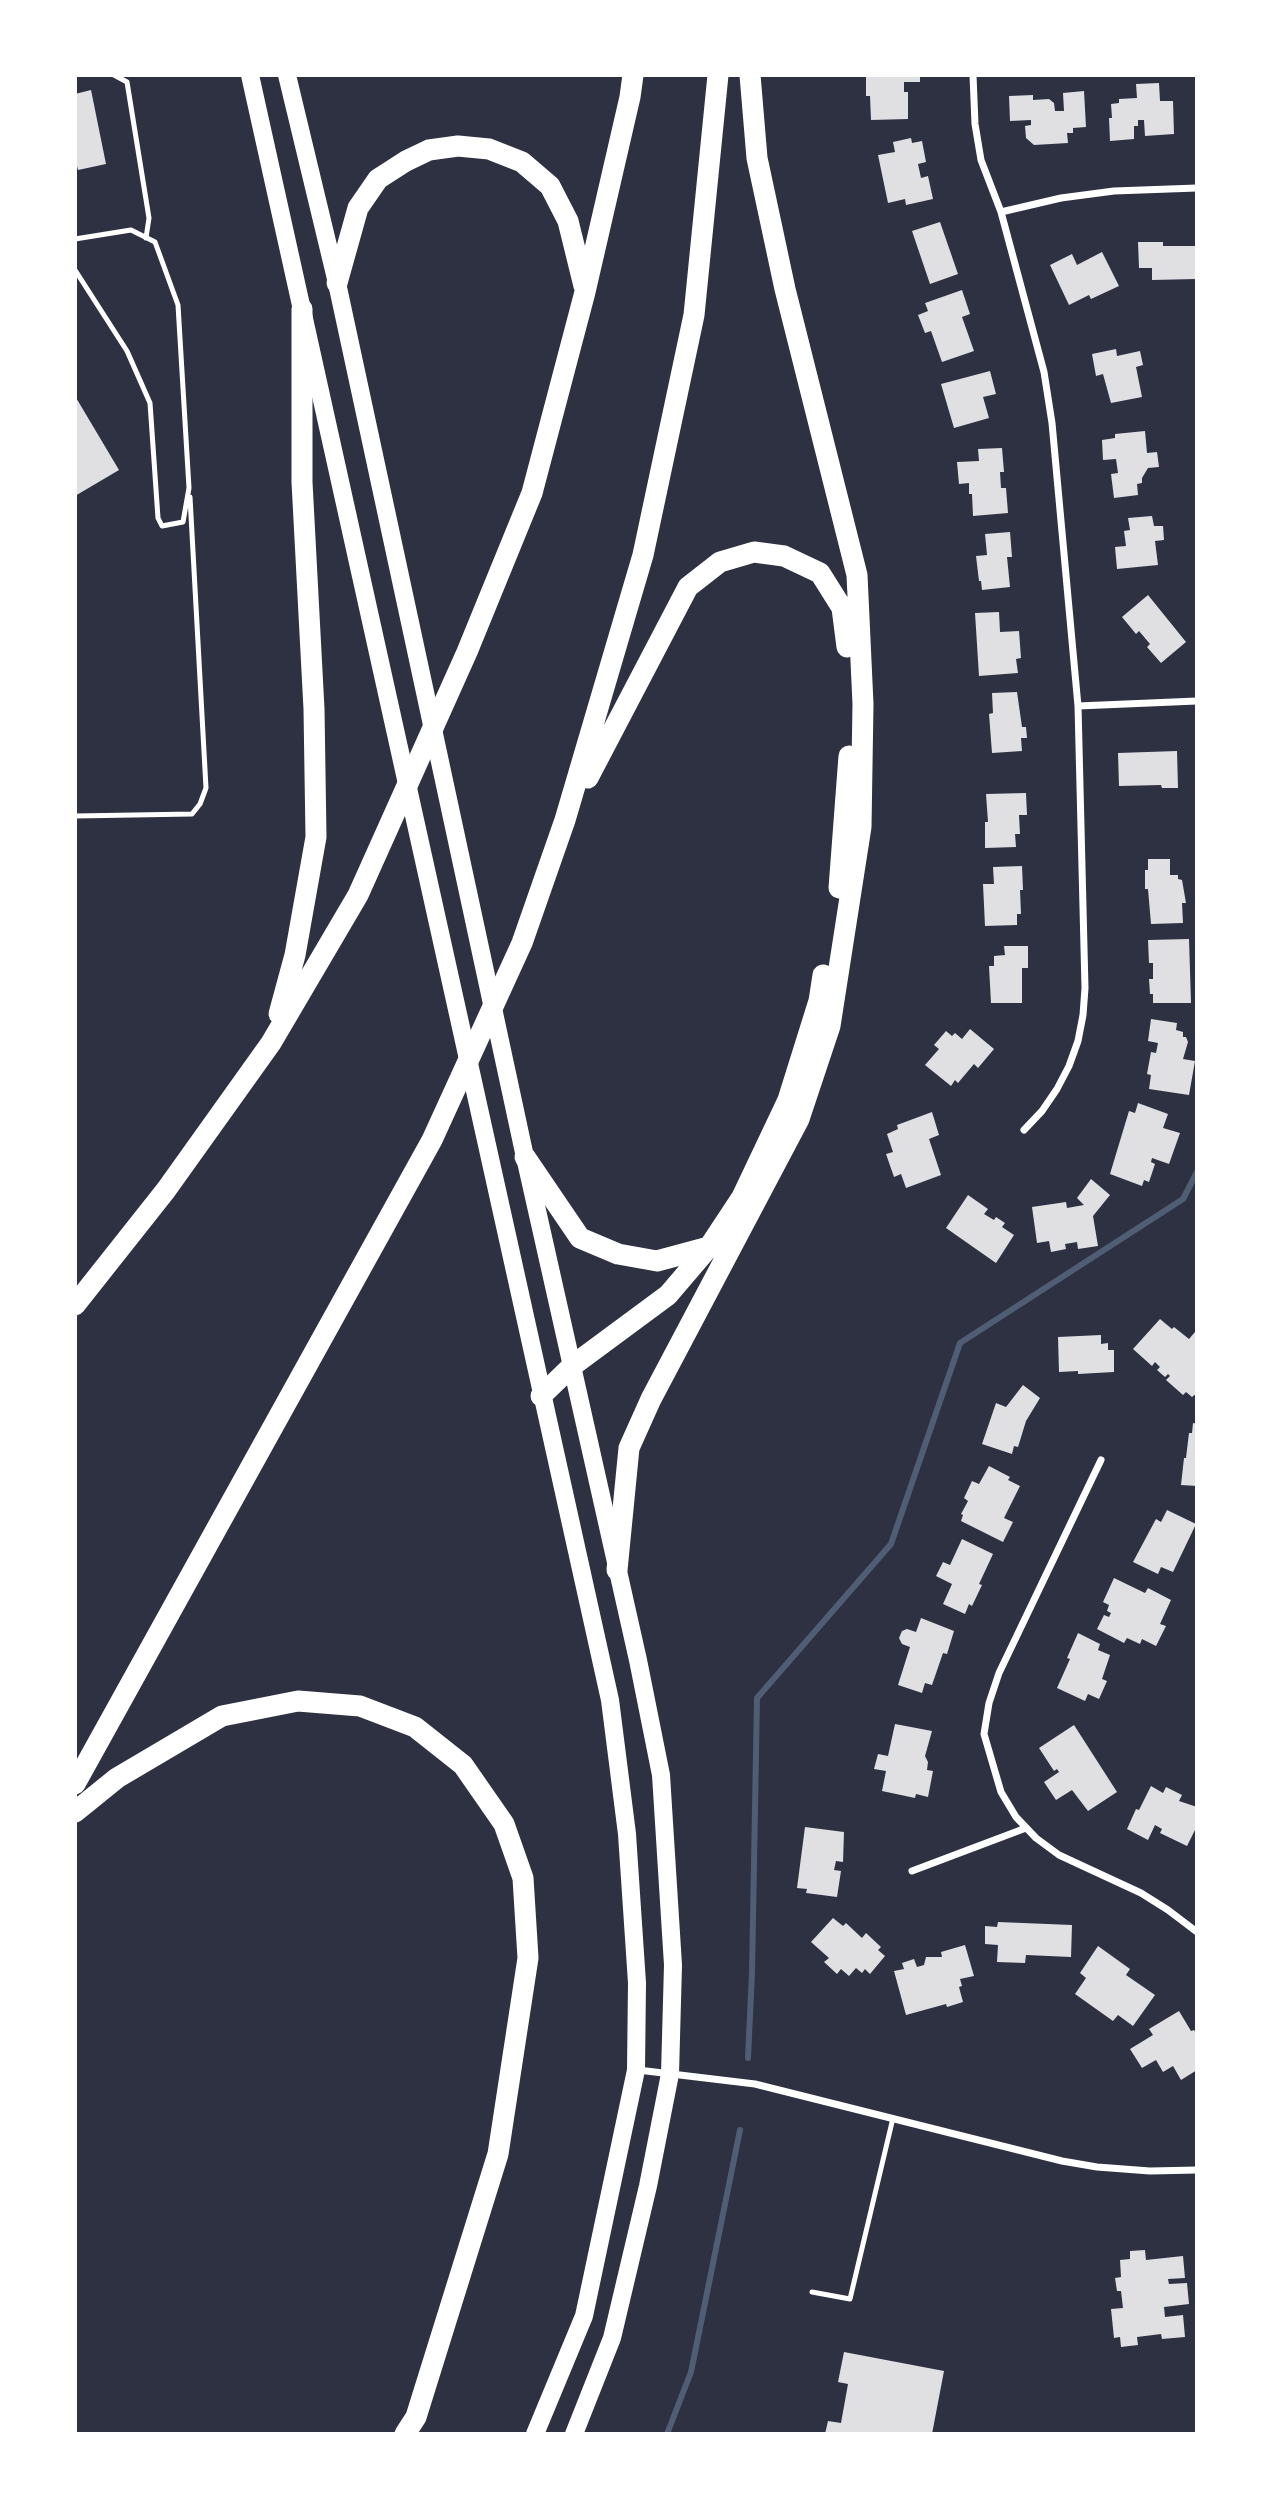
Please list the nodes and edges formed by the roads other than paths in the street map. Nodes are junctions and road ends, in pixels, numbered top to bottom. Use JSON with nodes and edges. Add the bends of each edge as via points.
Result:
{"nodes":[{"id":1,"x":114,"y":75,"type":"edge"},
{"id":2,"x":250,"y":75,"type":"edge"},
{"id":3,"x":287,"y":75,"type":"edge"},
{"id":4,"x":633,"y":75,"type":"edge"},
{"id":5,"x":718,"y":75,"type":"edge"},
{"id":6,"x":750,"y":75,"type":"edge"},
{"id":7,"x":973,"y":75,"type":"edge"},
{"id":8,"x":128,"y":79,"type":"edge"},
{"id":9,"x":1197,"y":188,"type":"edge"},
{"id":10,"x":1001,"y":212,"type":"junction"},
{"id":11,"x":146,"y":237,"type":"junction"},
{"id":12,"x":75,"y":239,"type":"edge"},
{"id":13,"x":75,"y":270,"type":"edge"},
{"id":14,"x":337,"y":283,"type":"junction"},
{"id":15,"x":585,"y":292,"type":"junction"},
{"id":16,"x":302,"y":309,"type":"junction"},
{"id":17,"x":189,"y":488,"type":"junction"},
{"id":18,"x":1197,"y":701,"type":"edge"},
{"id":19,"x":1078,"y":706,"type":"junction"},
{"id":20,"x":75,"y":816,"type":"edge"},
{"id":21,"x":565,"y":820,"type":"junction"},
{"id":22,"x":271,"y":1043,"type":"junction"},
{"id":23,"x":1024,"y":1130,"type":"dead end"},
{"id":24,"x":525,"y":1157,"type":"junction"},
{"id":25,"x":709,"y":1247,"type":"junction"},
{"id":26,"x":75,"y":1305,"type":"edge"},
{"id":27,"x":572,"y":1366,"type":"junction"},
{"id":28,"x":541,"y":1396,"type":"junction"},
{"id":29,"x":1101,"y":1460,"type":"dead end"},
{"id":30,"x":617,"y":1570,"type":"junction"},
{"id":31,"x":75,"y":1784,"type":"edge"},
{"id":32,"x":75,"y":1812,"type":"edge"},
{"id":33,"x":1026,"y":1828,"type":"junction"},
{"id":34,"x":912,"y":1871,"type":"dead end"},
{"id":35,"x":1197,"y":1933,"type":"edge"},
{"id":36,"x":636,"y":2070,"type":"junction"},
{"id":37,"x":670,"y":2074,"type":"junction"},
{"id":38,"x":892,"y":2118,"type":"junction"},
{"id":39,"x":1197,"y":2170,"type":"edge"},
{"id":40,"x":812,"y":2292,"type":"dead end"},
{"id":41,"x":405,"y":2434,"type":"edge"},
{"id":42,"x":536,"y":2434,"type":"edge"},
{"id":43,"x":574,"y":2434,"type":"edge"}],
"edges":[{"from":1,"to":8,"type":"lane"},
{"from":2,"to":16,"type":"main road"},
{"from":3,"to":14,"type":"main road"},
{"from":4,"to":15,"type":"highway"},
{"from":5,"to":21,"type":"highway","via":[[694,315],[643,555]]},
{"from":6,"to":30,"type":"highway","via":[[757,158],[785,289],[857,575],[863,704],[861,827],[830,1026],[799,1119],[657,1386],[629,1448]]},
{"from":7,"to":10,"type":"street","via":[[981,160]]},
{"from":8,"to":11,"type":"lane","via":[[149,218]]},
{"from":9,"to":10,"type":"street","via":[[1114,191]]},
{"from":10,"to":19,"type":"street","via":[[1044,372]]},
{"from":11,"to":12,"type":"lane","via":[[131,230]]},
{"from":11,"to":17,"type":"lane","via":[[155,242],[178,305]]},
{"from":13,"to":17,"type":"lane","via":[[127,351],[150,403],[162,526],[183,522]]},
{"from":14,"to":15,"type":"highway","via":[[358,208],[378,179],[429,150],[458,146],[489,149],[522,162],[550,186],[568,221]]},
{"from":14,"to":24,"type":"main road"},
{"from":15,"to":22,"type":"highway","via":[[532,493],[467,652],[358,895]]},
{"from":16,"to":22,"type":"highway","via":[[302,482],[316,837],[295,955]]},
{"from":16,"to":28,"type":"main road"},
{"from":17,"to":20,"type":"lane","via":[[206,788],[192,814]]},
{"from":18,"to":19,"type":"street"},
{"from":19,"to":23,"type":"street","via":[[1083,1015],[1074,1053],[1057,1089]]},
{"from":21,"to":25,"type":"highway","via":[[688,587],[720,562],[754,552],[784,556],[820,573],[842,608],[847,632],[849,753],[839,888],[819,1001],[788,1100],[742,1197]]},
{"from":21,"to":31,"type":"highway","via":[[522,943],[432,1140]]},
{"from":22,"to":26,"type":"highway","via":[[166,1190]]},
{"from":24,"to":25,"type":"highway","via":[[580,1238],[618,1254],[657,1261]]},
{"from":24,"to":27,"type":"main road"},
{"from":25,"to":27,"type":"highway","via":[[668,1295]]},
{"from":27,"to":28,"type":"highway"},
{"from":27,"to":30,"type":"main road"},
{"from":28,"to":36,"type":"main road","via":[[612,1714],[628,1834],[637,1983]]},
{"from":29,"to":33,"type":"street","via":[[989,1703],[984,1734],[995,1779]]},
{"from":30,"to":37,"type":"main road","via":[[661,1775],[673,1965]]},
{"from":32,"to":41,"type":"highway","via":[[117,1779],[222,1716],[298,1700],[360,1706],[415,1727],[463,1765],[503,1824],[523,1878],[528,1958],[498,2154],[416,2417]]},
{"from":33,"to":34,"type":"street"},
{"from":33,"to":35,"type":"street","via":[[1059,1855],[1141,1894]]},
{"from":36,"to":37,"type":"street"},
{"from":36,"to":42,"type":"main road","via":[[584,2316]]},
{"from":37,"to":38,"type":"street","via":[[755,2084]]},
{"from":37,"to":43,"type":"main road","via":[[612,2338]]},
{"from":38,"to":39,"type":"street","via":[[1097,2167]]},
{"from":38,"to":40,"type":"lane","via":[[850,2299]]}]}
